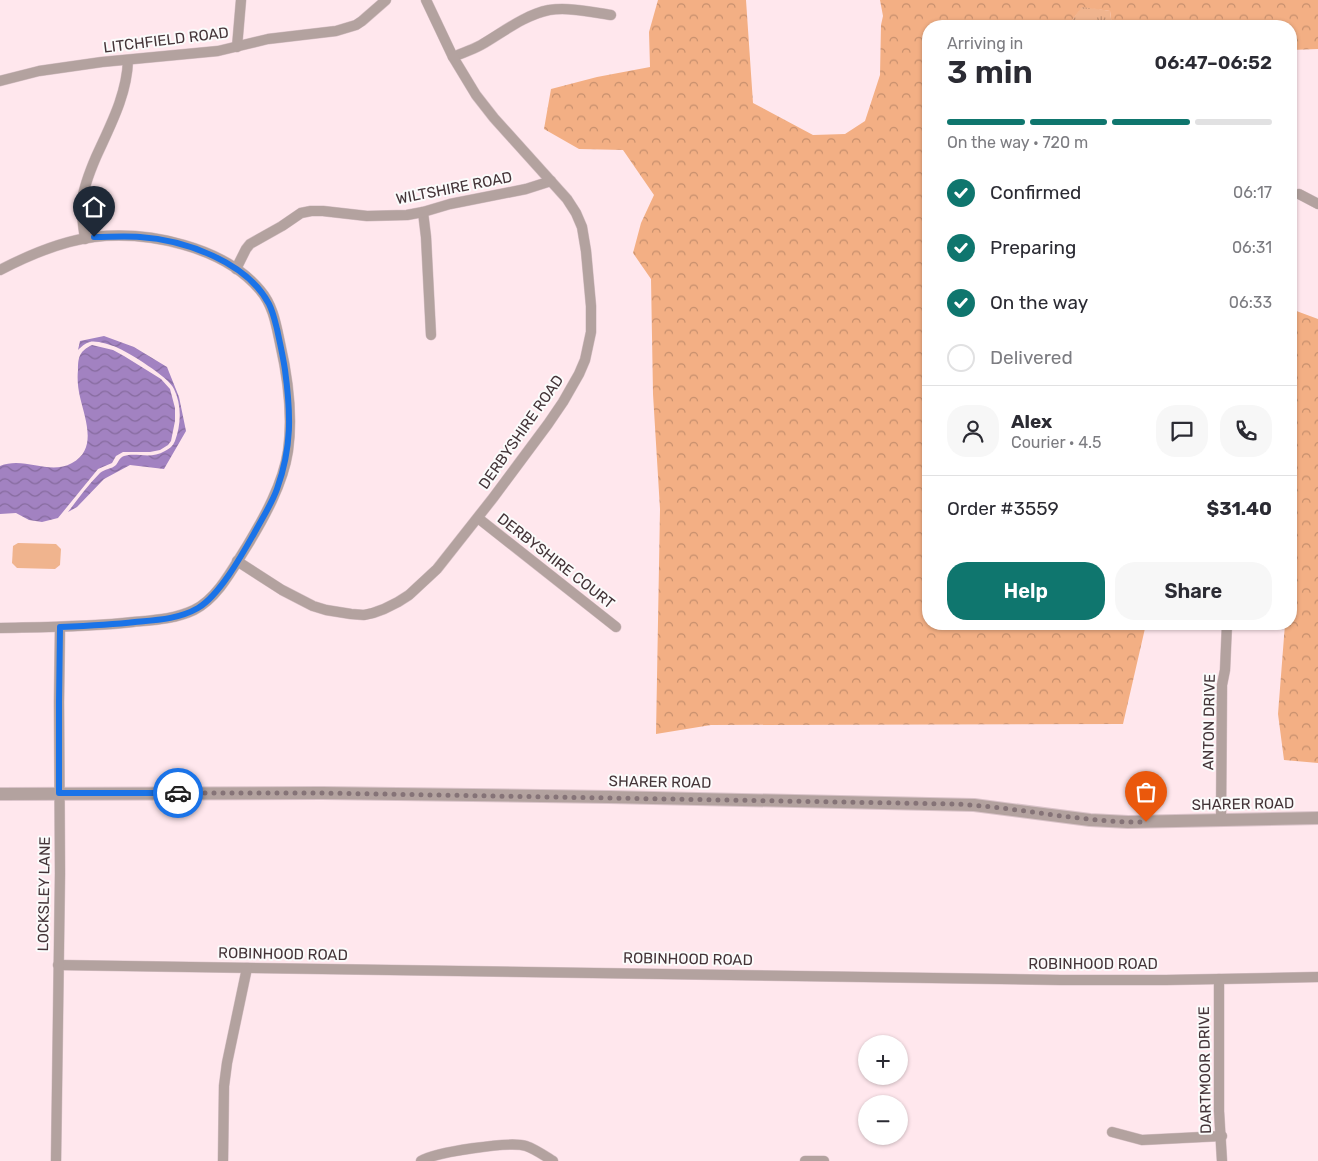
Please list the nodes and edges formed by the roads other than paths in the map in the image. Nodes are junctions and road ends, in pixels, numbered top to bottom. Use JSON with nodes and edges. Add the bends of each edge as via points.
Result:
{"nodes":[{"id":1,"x":241,"y":0,"type":"edge"},
{"id":2,"x":386,"y":0,"type":"edge"},
{"id":3,"x":426,"y":0,"type":"edge"},
{"id":4,"x":610,"y":15,"type":"dead end"},
{"id":5,"x":237,"y":47,"type":"junction"},
{"id":6,"x":452,"y":57,"type":"junction"},
{"id":7,"x":128,"y":60,"type":"junction"},
{"id":8,"x":0,"y":82,"type":"edge"},
{"id":9,"x":551,"y":181,"type":"junction"},
{"id":10,"x":1299,"y":194,"type":"dead end"},
{"id":11,"x":1318,"y":204,"type":"edge"},
{"id":12,"x":423,"y":212,"type":"junction"},
{"id":13,"x":85,"y":239,"type":"junction"},
{"id":14,"x":236,"y":269,"type":"junction"},
{"id":15,"x":0,"y":270,"type":"edge"},
{"id":16,"x":431,"y":336,"type":"dead end"},
{"id":17,"x":478,"y":518,"type":"junction"},
{"id":18,"x":237,"y":561,"type":"junction"},
{"id":19,"x":60,"y":627,"type":"junction"},
{"id":20,"x":616,"y":627,"type":"dead end"},
{"id":21,"x":0,"y":628,"type":"edge"},
{"id":22,"x":1227,"y":630,"type":"edge"},
{"id":23,"x":59,"y":793,"type":"junction"},
{"id":24,"x":0,"y":794,"type":"edge"},
{"id":25,"x":1318,"y":818,"type":"edge"},
{"id":26,"x":1221,"y":821,"type":"junction"},
{"id":27,"x":58,"y":965,"type":"junction"},
{"id":28,"x":247,"y":968,"type":"junction"},
{"id":29,"x":1318,"y":977,"type":"edge"},
{"id":30,"x":1219,"y":979,"type":"junction"},
{"id":31,"x":1112,"y":1132,"type":"dead end"},
{"id":32,"x":1222,"y":1136,"type":"junction"},
{"id":33,"x":56,"y":1161,"type":"edge"},
{"id":34,"x":223,"y":1161,"type":"edge"},
{"id":35,"x":421,"y":1161,"type":"edge"},
{"id":36,"x":553,"y":1161,"type":"edge"},
{"id":37,"x":805,"y":1161,"type":"edge"},
{"id":38,"x":824,"y":1161,"type":"edge"},
{"id":39,"x":1222,"y":1161,"type":"edge"}],
"edges":[{"from":1,"to":5,"type":"street"},
{"from":2,"to":5,"type":"street","name":"LITCHFIELD ROAD","via":[[356,25]]},
{"from":3,"to":6,"type":"street","name":"DERBYSHIRE ROAD"},
{"from":4,"to":6,"type":"street","via":[[550,10]]},
{"from":5,"to":7,"type":"street","name":"LITCHFIELD ROAD"},
{"from":6,"to":9,"type":"street","name":"DERBYSHIRE ROAD","via":[[494,118]]},
{"from":7,"to":8,"type":"street","name":"LITCHFIELD ROAD","via":[[39,71]]},
{"from":7,"to":13,"type":"street","via":[[123,95],[86,182],[82,199]]},
{"from":9,"to":12,"type":"street","name":"WILTSHIRE ROAD"},
{"from":9,"to":17,"type":"street","name":"DERBYSHIRE ROAD","via":[[567,198],[582,227],[591,306],[588,347],[579,374],[563,402]]},
{"from":10,"to":11,"type":"street"},
{"from":12,"to":14,"type":"street","name":"WILTSHIRE ROAD","via":[[392,216],[323,211],[301,213],[250,244]]},
{"from":12,"to":16,"type":"street"},
{"from":13,"to":14,"type":"street","via":[[116,236],[158,239],[195,249]]},
{"from":13,"to":15,"type":"street","via":[[43,250]]},
{"from":14,"to":18,"type":"street","via":[[260,290],[272,311],[290,406],[288,453],[277,489]]},
{"from":17,"to":18,"type":"street","name":"DERBYSHIRE ROAD","via":[[437,570],[408,595],[384,609],[364,615],[313,606]]},
{"from":17,"to":20,"type":"street","name":"DERBYSHIRE COURT"},
{"from":18,"to":19,"type":"street","via":[[208,600],[180,616],[102,626]]},
{"from":19,"to":21,"type":"street"},
{"from":19,"to":23,"type":"street","name":"LOCKSLEY LANE"},
{"from":22,"to":26,"type":"street","name":"ANTON DRIVE","via":[[1222,685]]},
{"from":23,"to":24,"type":"street","name":"SHARER ROAD"},
{"from":23,"to":26,"type":"street","name":"SHARER ROAD","via":[[322,793],[946,804],[988,806],[1090,820]]},
{"from":23,"to":27,"type":"street","name":"LOCKSLEY LANE"},
{"from":25,"to":26,"type":"street","name":"SHARER ROAD"},
{"from":27,"to":28,"type":"street","name":"ROBINHOOD ROAD"},
{"from":27,"to":33,"type":"street","name":"LOCKSLEY LANE"},
{"from":28,"to":30,"type":"street","name":"ROBINHOOD ROAD","via":[[1061,980]]},
{"from":28,"to":34,"type":"street","via":[[224,1086]]},
{"from":29,"to":30,"type":"street","name":"ROBINHOOD ROAD"},
{"from":30,"to":32,"type":"street","name":"DARTMOOR DRIVE","via":[[1219,1110]]},
{"from":31,"to":32,"type":"street","via":[[1142,1140]]},
{"from":32,"to":39,"type":"street","name":"DARTMOOR DRIVE"},
{"from":35,"to":36,"type":"street","via":[[461,1150],[511,1145],[528,1146]]},
{"from":37,"to":38,"type":"street"}]}
